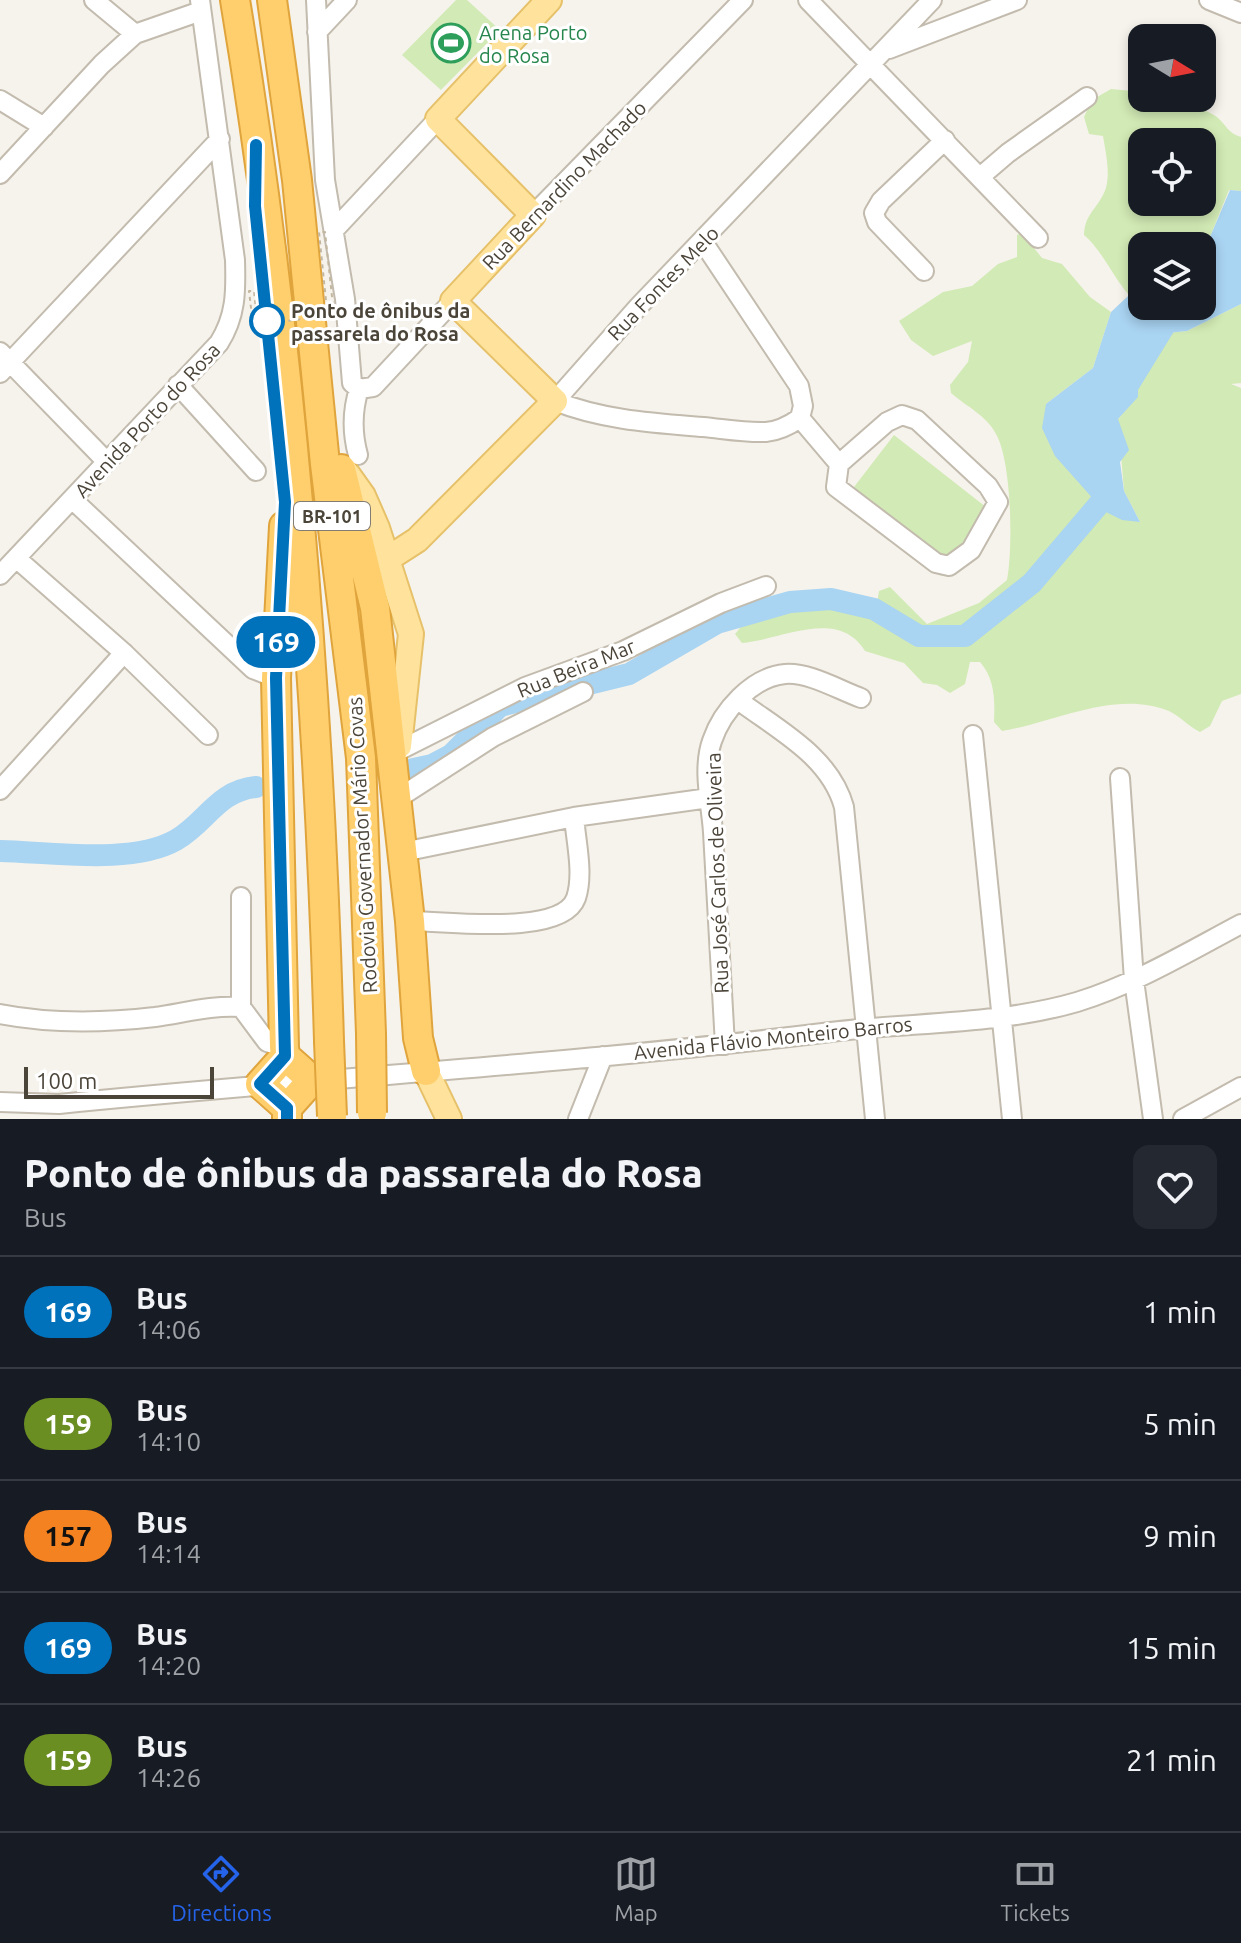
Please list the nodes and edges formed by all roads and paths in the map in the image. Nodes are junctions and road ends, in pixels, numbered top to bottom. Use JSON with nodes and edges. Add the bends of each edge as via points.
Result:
{"nodes":[{"id":1,"x":94,"y":0,"type":"edge"},
{"id":2,"x":235,"y":0,"type":"edge"},
{"id":3,"x":272,"y":0,"type":"edge"},
{"id":4,"x":316,"y":0,"type":"edge"},
{"id":5,"x":347,"y":0,"type":"edge"},
{"id":6,"x":743,"y":0,"type":"edge"},
{"id":7,"x":808,"y":0,"type":"edge"},
{"id":8,"x":932,"y":0,"type":"edge"},
{"id":9,"x":1017,"y":0,"type":"edge"},
{"id":10,"x":1209,"y":0,"type":"edge"},
{"id":11,"x":201,"y":5,"type":"edge"},
{"id":12,"x":537,"y":5,"type":"edge"},
{"id":13,"x":1241,"y":13,"type":"edge"},
{"id":14,"x":317,"y":32,"type":"junction"},
{"id":15,"x":135,"y":34,"type":"junction"},
{"id":16,"x":880,"y":57,"type":"junction"},
{"id":17,"x":1087,"y":97,"type":"dead end"},
{"id":18,"x":0,"y":100,"type":"edge"},
{"id":19,"x":438,"y":119,"type":"junction"},
{"id":20,"x":44,"y":127,"type":"junction"},
{"id":21,"x":220,"y":139,"type":"junction"},
{"id":22,"x":945,"y":140,"type":"junction"},
{"id":23,"x":256,"y":145,"type":"junction"},
{"id":24,"x":0,"y":174,"type":"edge"},
{"id":25,"x":980,"y":177,"type":"junction"},
{"id":26,"x":533,"y":215,"type":"junction"},
{"id":27,"x":335,"y":229,"type":"junction"},
{"id":28,"x":1038,"y":238,"type":"dead end"},
{"id":29,"x":703,"y":242,"type":"junction"},
{"id":30,"x":924,"y":271,"type":"dead end"},
{"id":31,"x":326,"y":301,"type":"dead end"},
{"id":32,"x":453,"y":301,"type":"junction"},
{"id":33,"x":262,"y":322,"type":"junction"},
{"id":34,"x":3,"y":362,"type":"edge"},
{"id":35,"x":178,"y":385,"type":"junction"},
{"id":36,"x":359,"y":389,"type":"junction"},
{"id":37,"x":318,"y":396,"type":"junction"},
{"id":38,"x":555,"y":401,"type":"junction"},
{"id":39,"x":800,"y":418,"type":"junction"},
{"id":40,"x":349,"y":460,"type":"junction"},
{"id":41,"x":107,"y":462,"type":"junction"},
{"id":42,"x":839,"y":464,"type":"junction"},
{"id":43,"x":256,"y":471,"type":"dead end"},
{"id":44,"x":73,"y":500,"type":"junction"},
{"id":45,"x":16,"y":558,"type":"junction"},
{"id":46,"x":389,"y":558,"type":"junction"},
{"id":47,"x":0,"y":575,"type":"edge"},
{"id":48,"x":766,"y":586,"type":"dead end"},
{"id":49,"x":124,"y":653,"type":"junction"},
{"id":50,"x":276,"y":678,"type":"junction"},
{"id":51,"x":583,"y":692,"type":"dead end"},
{"id":52,"x":861,"y":698,"type":"dead end"},
{"id":53,"x":738,"y":700,"type":"junction"},
{"id":54,"x":208,"y":735,"type":"dead end"},
{"id":55,"x":973,"y":735,"type":"dead end"},
{"id":56,"x":395,"y":773,"type":"junction"},
{"id":57,"x":1120,"y":778,"type":"dead end"},
{"id":58,"x":0,"y":790,"type":"edge"},
{"id":59,"x":709,"y":798,"type":"junction"},
{"id":60,"x":574,"y":817,"type":"junction"},
{"id":61,"x":403,"y":852,"type":"junction"},
{"id":62,"x":241,"y":897,"type":"dead end"},
{"id":63,"x":410,"y":921,"type":"junction"},
{"id":64,"x":1241,"y":924,"type":"edge"},
{"id":65,"x":1134,"y":980,"type":"junction"},
{"id":66,"x":241,"y":1007,"type":"junction"},
{"id":67,"x":0,"y":1014,"type":"edge"},
{"id":68,"x":1003,"y":1017,"type":"junction"},
{"id":69,"x":866,"y":1028,"type":"junction"},
{"id":70,"x":725,"y":1045,"type":"junction"},
{"id":71,"x":603,"y":1056,"type":"junction"},
{"id":72,"x":426,"y":1071,"type":"junction"},
{"id":73,"x":286,"y":1082,"type":"edge"},
{"id":74,"x":1241,"y":1087,"type":"edge"},
{"id":75,"x":0,"y":1102,"type":"edge"},
{"id":76,"x":0,"y":1110,"type":"edge"},
{"id":77,"x":372,"y":1116,"type":"edge"},
{"id":78,"x":332,"y":1117,"type":"edge"},
{"id":79,"x":12,"y":1119,"type":"edge"},
{"id":80,"x":449,"y":1119,"type":"edge"},
{"id":81,"x":578,"y":1119,"type":"edge"},
{"id":82,"x":875,"y":1119,"type":"edge"},
{"id":83,"x":1012,"y":1119,"type":"edge"},
{"id":84,"x":1153,"y":1119,"type":"edge"},
{"id":85,"x":1183,"y":1119,"type":"edge"}],
"edges":[{"from":1,"to":15,"type":"street"},
{"from":2,"to":23,"type":"highway","name":"Rodovia Governador Mário Covas","number":"BR-101"},
{"from":3,"to":37,"type":"highway","name":"Rodovia Governador Mário Covas","number":"BR-101","via":[[297,180]]},
{"from":4,"to":14,"type":"street"},
{"from":5,"to":14,"type":"street"},
{"from":6,"to":26,"type":"street","name":"Rua Bernardino Machado"},
{"from":7,"to":16,"type":"street"},
{"from":8,"to":16,"type":"street","name":"Rua Fontes Melo"},
{"from":9,"to":16,"type":"street"},
{"from":10,"to":13,"type":"street"},
{"from":11,"to":15,"type":"street"},
{"from":11,"to":21,"type":"street","name":"Avenida Porto do Rosa"},
{"from":12,"to":19,"type":"main road"},
{"from":14,"to":27,"type":"street","via":[[325,180]]},
{"from":15,"to":20,"type":"street"},
{"from":16,"to":22,"type":"street"},
{"from":16,"to":29,"type":"street","name":"Rua Fontes Melo"},
{"from":17,"to":25,"type":"street"},
{"from":18,"to":20,"type":"street"},
{"from":19,"to":26,"type":"main road"},
{"from":19,"to":27,"type":"street"},
{"from":20,"to":24,"type":"street"},
{"from":21,"to":34,"type":"street"},
{"from":21,"to":35,"type":"street","name":"Avenida Porto do Rosa","via":[[236,300],[219,343]]},
{"from":22,"to":25,"type":"street"},
{"from":22,"to":30,"type":"street","via":[[874,213]]},
{"from":23,"to":33,"type":"highway"},
{"from":23,"to":78,"type":"highway","name":"Rodovia Governador Mário Covas","number":"BR-101","bridge":true,"via":[[308,644]]},
{"from":25,"to":28,"type":"street"},
{"from":26,"to":32,"type":"main road","name":"Rua Bernardino Machado"},
{"from":27,"to":36,"type":"street","via":[[352,383]]},
{"from":29,"to":38,"type":"street","name":"Rua Fontes Melo"},
{"from":29,"to":39,"type":"street","via":[[799,386]]},
{"from":31,"to":33,"type":"path","bridge":true,"via":[[319,232],[325,232],[334,315]]},
{"from":32,"to":36,"type":"street","name":"Rua Bernardino Machado","via":[[373,387]]},
{"from":32,"to":38,"type":"main road"},
{"from":33,"to":33,"type":"path","bridge":true,"via":[[253,325],[249,291],[254,291]]},
{"from":33,"to":50,"type":"highway","via":[[285,502]]},
{"from":34,"to":41,"type":"street"},
{"from":35,"to":41,"type":"street","name":"Avenida Porto do Rosa"},
{"from":35,"to":43,"type":"street"},
{"from":36,"to":40,"type":"street"},
{"from":37,"to":40,"type":"highway"},
{"from":37,"to":77,"type":"highway","name":"Rodovia Governador Mário Covas","number":"BR-101","bridge":true,"via":[[361,758]]},
{"from":38,"to":39,"type":"street","via":[[578,411],[640,421],[748,431],[768,432]]},
{"from":38,"to":46,"type":"main road","name":"Rua Fontes Melo","via":[[417,540]]},
{"from":39,"to":42,"type":"street"},
{"from":40,"to":46,"type":"main road"},
{"from":40,"to":56,"type":"highway","via":[[375,608]]},
{"from":41,"to":44,"type":"street","name":"Avenida Porto do Rosa"},
{"from":42,"to":42,"type":"street","via":[[896,416],[911,417],[988,486],[997,507],[971,550],[944,567],[841,495],[834,482]]},
{"from":44,"to":45,"type":"street","name":"Avenida Porto do Rosa"},
{"from":44,"to":50,"type":"street","via":[[253,669]]},
{"from":45,"to":47,"type":"street","name":"Avenida Porto do Rosa"},
{"from":45,"to":49,"type":"street"},
{"from":46,"to":56,"type":"main road","via":[[411,634]]},
{"from":48,"to":56,"type":"street","name":"Rua Beira Mar","via":[[623,651],[525,687]]},
{"from":49,"to":54,"type":"street"},
{"from":49,"to":58,"type":"street"},
{"from":50,"to":73,"type":"highway"},
{"from":51,"to":56,"type":"street","via":[[493,737]]},
{"from":52,"to":53,"type":"street","name":"Rua José Carlos de Oliveira","via":[[786,674],[752,687]]},
{"from":53,"to":59,"type":"street","name":"Rua José Carlos de Oliveira","via":[[711,742]]},
{"from":53,"to":69,"type":"street","via":[[810,753],[838,788]]},
{"from":55,"to":68,"type":"street"},
{"from":56,"to":61,"type":"highway"},
{"from":57,"to":65,"type":"street"},
{"from":59,"to":60,"type":"street"},
{"from":59,"to":70,"type":"street","name":"Rua José Carlos de Oliveira"},
{"from":60,"to":61,"type":"street"},
{"from":60,"to":63,"type":"street","via":[[579,877],[569,911],[521,924]]},
{"from":61,"to":63,"type":"highway"},
{"from":62,"to":66,"type":"street"},
{"from":63,"to":72,"type":"highway","via":[[418,1038]]},
{"from":64,"to":65,"type":"street","name":"Avenida Flávio Monteiro Barros"},
{"from":65,"to":68,"type":"street","name":"Avenida Flávio Monteiro Barros","via":[[1076,1002]]},
{"from":65,"to":84,"type":"street"},
{"from":66,"to":67,"type":"street","via":[[79,1022]]},
{"from":66,"to":73,"type":"street","via":[[267,1042]]},
{"from":68,"to":69,"type":"street","name":"Avenida Flávio Monteiro Barros"},
{"from":68,"to":83,"type":"street"},
{"from":69,"to":70,"type":"street","name":"Avenida Flávio Monteiro Barros"},
{"from":69,"to":82,"type":"street"},
{"from":70,"to":71,"type":"street","name":"Avenida Flávio Monteiro Barros"},
{"from":71,"to":72,"type":"street","name":"Avenida Flávio Monteiro Barros"},
{"from":71,"to":81,"type":"street"},
{"from":72,"to":73,"type":"street","name":"Avenida Flávio Monteiro Barros"},
{"from":72,"to":80,"type":"main road"},
{"from":73,"to":75,"type":"street","name":"Avenida Flávio Monteiro Barros","via":[[59,1104]]},
{"from":74,"to":85,"type":"street"},
{"from":76,"to":79,"type":"street"}]}
